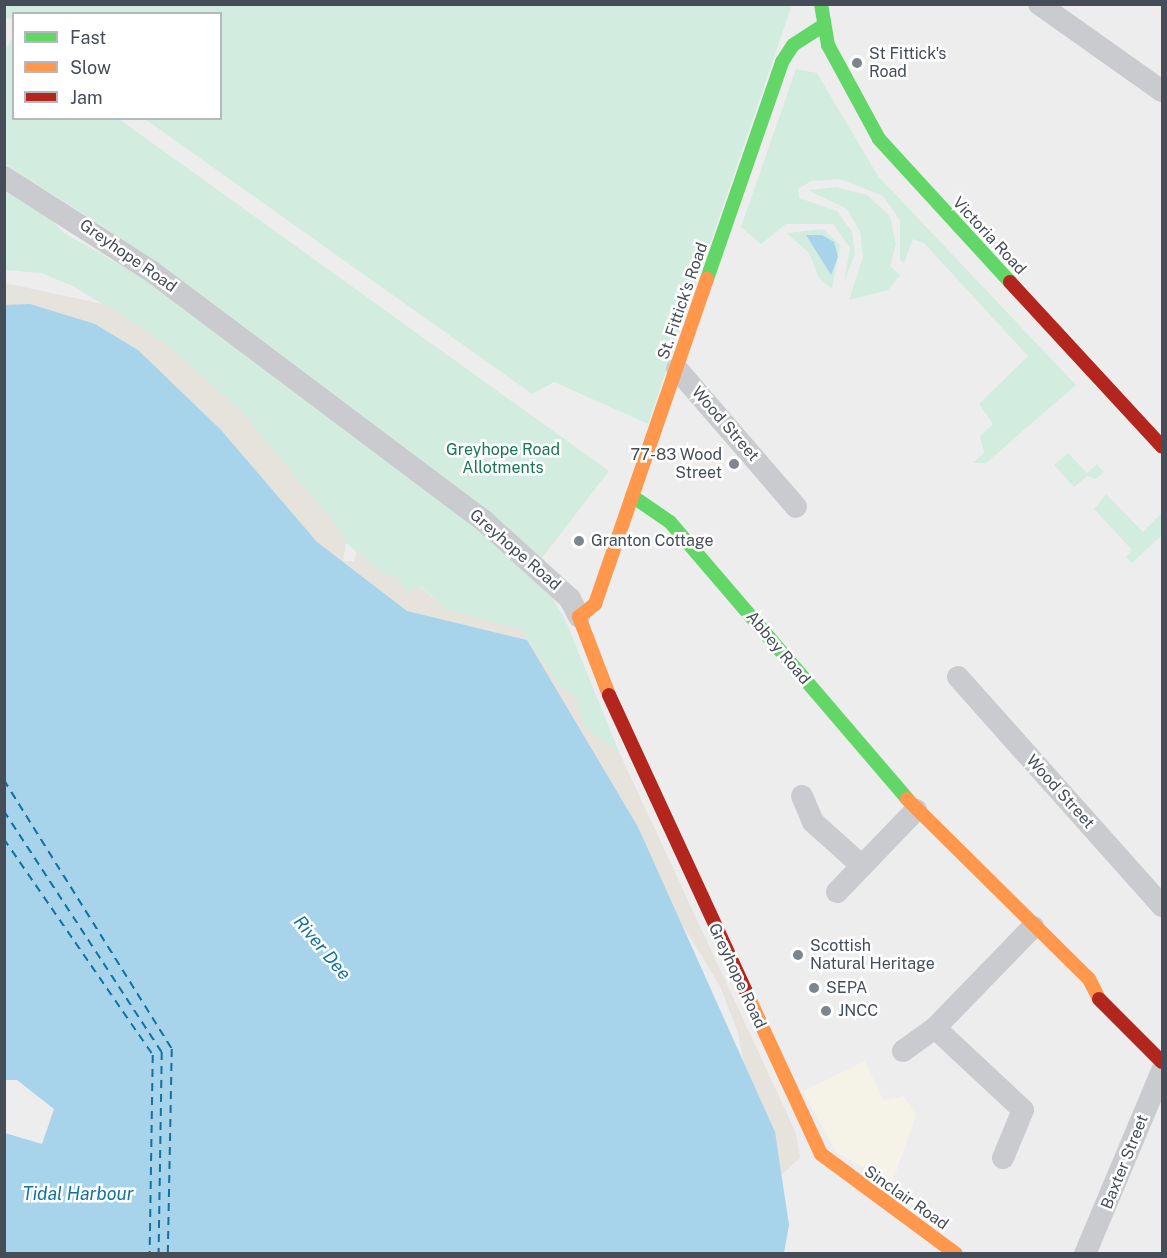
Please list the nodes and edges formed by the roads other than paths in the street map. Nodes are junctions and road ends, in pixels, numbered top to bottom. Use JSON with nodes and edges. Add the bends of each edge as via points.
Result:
{"nodes":[{"id":1,"x":822,"y":4,"type":"edge"},
{"id":2,"x":1039,"y":4,"type":"edge"},
{"id":3,"x":822,"y":27,"type":"junction"},
{"id":4,"x":1162,"y":91,"type":"edge"},
{"id":5,"x":4,"y":177,"type":"edge"},
{"id":6,"x":677,"y":369,"type":"junction"},
{"id":7,"x":1162,"y":447,"type":"edge"},
{"id":8,"x":632,"y":496,"type":"junction"},
{"id":9,"x":796,"y":507,"type":"dead end"},
{"id":10,"x":579,"y":617,"type":"junction"},
{"id":11,"x":958,"y":677,"type":"dead end"},
{"id":12,"x":802,"y":796,"type":"dead end"},
{"id":13,"x":916,"y":810,"type":"junction"},
{"id":14,"x":862,"y":866,"type":"junction"},
{"id":15,"x":837,"y":892,"type":"dead end"},
{"id":16,"x":1162,"y":906,"type":"edge"},
{"id":17,"x":1033,"y":927,"type":"junction"},
{"id":18,"x":935,"y":1028,"type":"junction"},
{"id":19,"x":903,"y":1051,"type":"dead end"},
{"id":20,"x":1162,"y":1062,"type":"edge"},
{"id":21,"x":1162,"y":1071,"type":"edge"},
{"id":22,"x":1003,"y":1158,"type":"dead end"},
{"id":23,"x":836,"y":1169,"type":"joint"},
{"id":24,"x":956,"y":1254,"type":"edge"},
{"id":25,"x":1085,"y":1254,"type":"edge"}],
"edges":[{"from":1,"to":3,"type":"street"},
{"from":2,"to":4,"type":"street"},
{"from":3,"to":6,"type":"street","name":"St. Fittick's Road","via":[[793,45],[782,62]]},
{"from":3,"to":7,"type":"street","name":"Victoria Road","via":[[866,117],[901,167]]},
{"from":5,"to":10,"type":"street","name":"Greyhope Road","via":[[151,272],[483,520],[570,599]]},
{"from":6,"to":8,"type":"street","name":"St. Fittick's Road"},
{"from":6,"to":9,"type":"street","name":"Wood Street"},
{"from":8,"to":10,"type":"street","name":"St. Fittick's Road","via":[[595,604]]},
{"from":8,"to":13,"type":"street","name":"Abbey Road","via":[[670,522]]},
{"from":10,"to":23,"type":"street","name":"Greyhope Road","via":[[608,694],[810,1136]]},
{"from":11,"to":16,"type":"street","name":"Wood Street"},
{"from":12,"to":14,"type":"street","via":[[813,822]]},
{"from":13,"to":14,"type":"street"},
{"from":13,"to":17,"type":"street","name":"Abbey Road"},
{"from":14,"to":15,"type":"street"},
{"from":17,"to":18,"type":"street"},
{"from":17,"to":20,"type":"street","name":"Abbey Road","via":[[1089,979],[1099,999]]},
{"from":18,"to":19,"type":"street"},
{"from":18,"to":22,"type":"street","via":[[1023,1110]]},
{"from":21,"to":25,"type":"street","name":"Baxter Street"},
{"from":23,"to":24,"type":"street","name":"Sinclair Road"}]}
